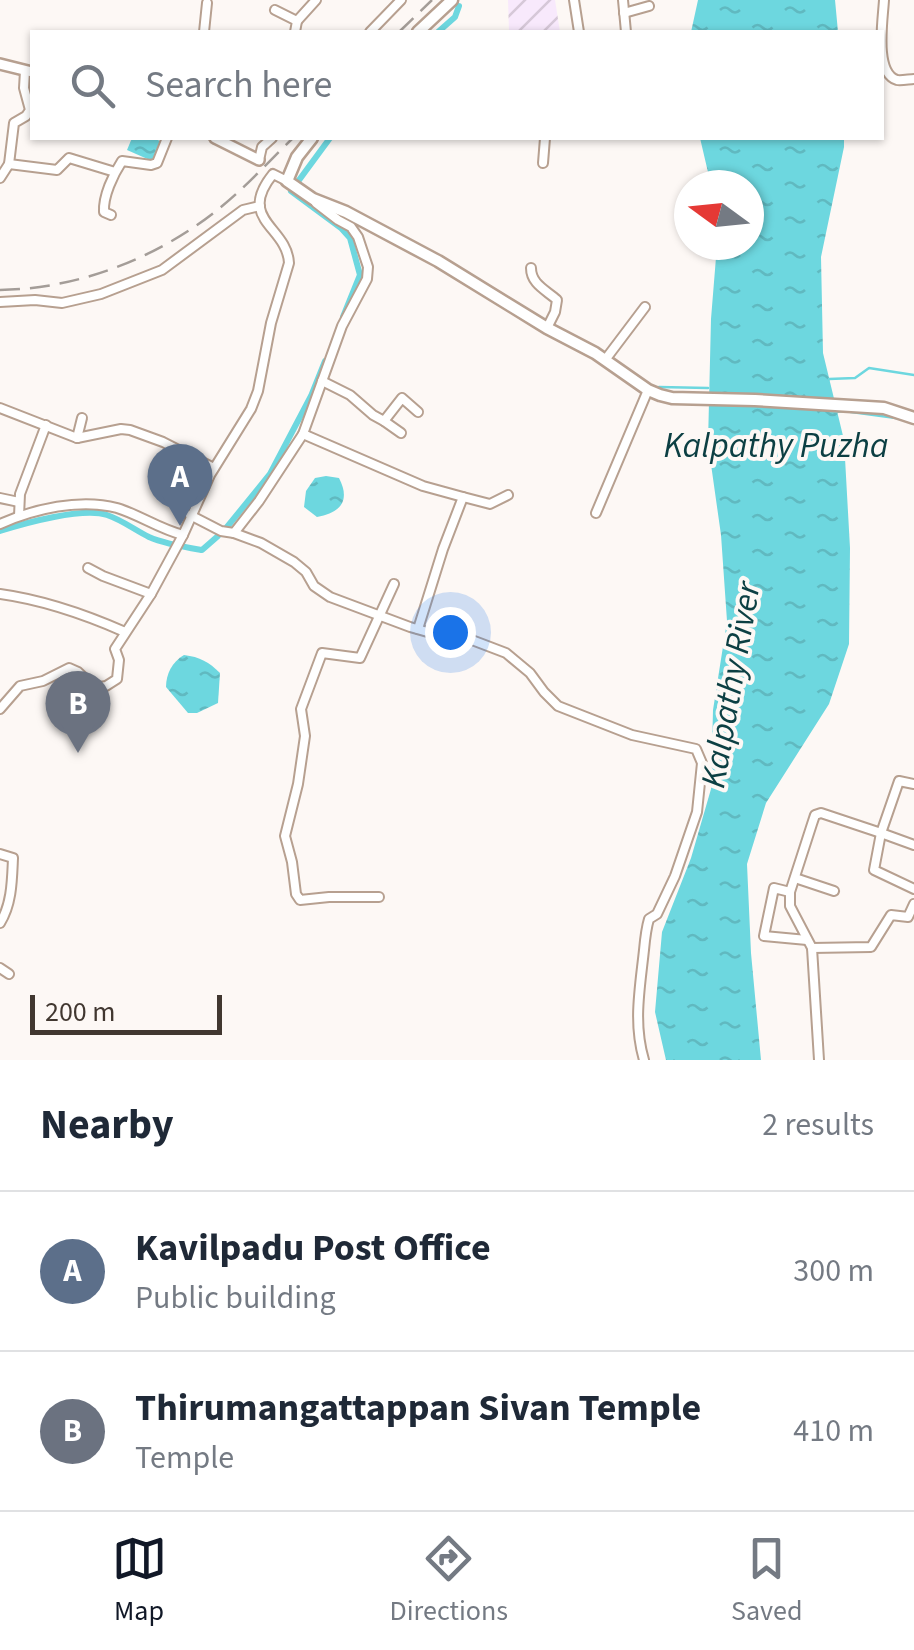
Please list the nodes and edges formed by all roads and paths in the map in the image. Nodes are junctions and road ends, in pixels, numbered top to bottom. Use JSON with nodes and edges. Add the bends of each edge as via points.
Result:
{"nodes":[{"id":1,"x":316,"y":0,"type":"edge"},
{"id":2,"x":401,"y":0,"type":"edge"},
{"id":3,"x":452,"y":0,"type":"edge"},
{"id":4,"x":574,"y":0,"type":"edge"},
{"id":5,"x":623,"y":0,"type":"edge"},
{"id":6,"x":884,"y":0,"type":"edge"},
{"id":7,"x":207,"y":3,"type":"dead end"},
{"id":8,"x":649,"y":6,"type":"dead end"},
{"id":9,"x":275,"y":10,"type":"dead end"},
{"id":10,"x":624,"y":13,"type":"junction"},
{"id":11,"x":298,"y":21,"type":"junction"},
{"id":12,"x":204,"y":30,"type":"edge"},
{"id":13,"x":296,"y":30,"type":"edge"},
{"id":14,"x":372,"y":30,"type":"edge"},
{"id":15,"x":420,"y":30,"type":"edge"},
{"id":16,"x":579,"y":30,"type":"edge"},
{"id":17,"x":626,"y":30,"type":"edge"},
{"id":18,"x":882,"y":30,"type":"edge"},
{"id":19,"x":0,"y":64,"type":"edge"},
{"id":20,"x":884,"y":68,"type":"edge"},
{"id":21,"x":29,"y":71,"type":"edge"},
{"id":22,"x":914,"y":79,"type":"edge"},
{"id":23,"x":30,"y":107,"type":"edge"},
{"id":24,"x":30,"y":111,"type":"edge"},
{"id":25,"x":166,"y":140,"type":"edge"},
{"id":26,"x":218,"y":140,"type":"edge"},
{"id":27,"x":270,"y":140,"type":"edge"},
{"id":28,"x":310,"y":140,"type":"edge"},
{"id":29,"x":545,"y":140,"type":"edge"},
{"id":30,"x":259,"y":160,"type":"joint"},
{"id":31,"x":543,"y":163,"type":"dead end"},
{"id":32,"x":10,"y":164,"type":"junction"},
{"id":33,"x":114,"y":172,"type":"junction"},
{"id":34,"x":0,"y":178,"type":"edge"},
{"id":35,"x":287,"y":181,"type":"junction"},
{"id":36,"x":313,"y":200,"type":"junction"},
{"id":37,"x":260,"y":206,"type":"junction"},
{"id":38,"x":111,"y":214,"type":"dead end"},
{"id":39,"x":531,"y":268,"type":"dead end"},
{"id":40,"x":0,"y":302,"type":"edge"},
{"id":41,"x":646,"y":307,"type":"dead end"},
{"id":42,"x":547,"y":328,"type":"junction"},
{"id":43,"x":606,"y":360,"type":"junction"},
{"id":44,"x":322,"y":381,"type":"junction"},
{"id":45,"x":648,"y":390,"type":"junction"},
{"id":46,"x":0,"y":408,"type":"edge"},
{"id":47,"x":418,"y":412,"type":"dead end"},
{"id":48,"x":82,"y":418,"type":"dead end"},
{"id":49,"x":914,"y":418,"type":"edge"},
{"id":50,"x":384,"y":422,"type":"junction"},
{"id":51,"x":46,"y":426,"type":"junction"},
{"id":52,"x":303,"y":434,"type":"junction"},
{"id":53,"x":401,"y":434,"type":"dead end"},
{"id":54,"x":77,"y":438,"type":"junction"},
{"id":55,"x":214,"y":468,"type":"junction"},
{"id":56,"x":508,"y":495,"type":"dead end"},
{"id":57,"x":463,"y":497,"type":"junction"},
{"id":58,"x":0,"y":498,"type":"edge"},
{"id":59,"x":19,"y":502,"type":"junction"},
{"id":60,"x":596,"y":513,"type":"dead end"},
{"id":61,"x":190,"y":514,"type":"junction"},
{"id":62,"x":20,"y":516,"type":"junction"},
{"id":63,"x":0,"y":524,"type":"edge"},
{"id":64,"x":234,"y":533,"type":"junction"},
{"id":65,"x":183,"y":535,"type":"junction"},
{"id":66,"x":88,"y":568,"type":"dead end"},
{"id":67,"x":394,"y":584,"type":"dead end"},
{"id":68,"x":0,"y":594,"type":"edge"},
{"id":69,"x":151,"y":594,"type":"junction"},
{"id":70,"x":380,"y":617,"type":"junction"},
{"id":71,"x":418,"y":629,"type":"junction"},
{"id":72,"x":125,"y":632,"type":"junction"},
{"id":73,"x":0,"y":709,"type":"edge"},
{"id":74,"x":914,"y":784,"type":"edge"},
{"id":75,"x":882,"y":833,"type":"junction"},
{"id":76,"x":914,"y":845,"type":"edge"},
{"id":77,"x":0,"y":854,"type":"edge"},
{"id":78,"x":795,"y":878,"type":"junction"},
{"id":79,"x":914,"y":890,"type":"edge"},
{"id":80,"x":834,"y":891,"type":"dead end"},
{"id":81,"x":790,"y":892,"type":"junction"},
{"id":82,"x":379,"y":898,"type":"dead end"},
{"id":83,"x":4,"y":904,"type":"edge"},
{"id":84,"x":914,"y":904,"type":"edge"},
{"id":85,"x":0,"y":924,"type":"edge"},
{"id":86,"x":810,"y":944,"type":"junction"},
{"id":87,"x":0,"y":968,"type":"edge"},
{"id":88,"x":9,"y":974,"type":"dead end"},
{"id":89,"x":644,"y":1060,"type":"edge"},
{"id":90,"x":819,"y":1060,"type":"edge"}],
"edges":[{"from":1,"to":11,"type":"street"},
{"from":2,"to":14,"type":"street"},
{"from":3,"to":15,"type":"main road"},
{"from":4,"to":16,"type":"street"},
{"from":5,"to":10,"type":"street"},
{"from":6,"to":18,"type":"street"},
{"from":7,"to":12,"type":"street"},
{"from":8,"to":10,"type":"street"},
{"from":9,"to":11,"type":"street"},
{"from":10,"to":17,"type":"street"},
{"from":11,"to":13,"type":"street"},
{"from":19,"to":21,"type":"street"},
{"from":20,"to":22,"type":"street","via":[[893,79]]},
{"from":21,"to":23,"type":"street","via":[[24,88]]},
{"from":24,"to":32,"type":"street","via":[[14,123]]},
{"from":25,"to":33,"type":"street","via":[[157,163],[122,161]]},
{"from":26,"to":30,"type":"street"},
{"from":27,"to":30,"type":"street"},
{"from":28,"to":35,"type":"main road"},
{"from":29,"to":31,"type":"street"},
{"from":32,"to":33,"type":"street","via":[[56,170],[69,158]]},
{"from":32,"to":34,"type":"street"},
{"from":33,"to":38,"type":"street","via":[[102,209]]},
{"from":35,"to":36,"type":"main road"},
{"from":35,"to":37,"type":"street","via":[[273,174]]},
{"from":36,"to":42,"type":"main road","via":[[438,260]]},
{"from":36,"to":44,"type":"street","via":[[351,227],[368,267]]},
{"from":37,"to":40,"type":"street","via":[[243,210],[162,270],[101,294],[62,303]]},
{"from":37,"to":55,"type":"street","via":[[289,263],[258,391]]},
{"from":39,"to":42,"type":"street","via":[[536,284],[557,300]]},
{"from":41,"to":43,"type":"street"},
{"from":42,"to":43,"type":"main road"},
{"from":43,"to":45,"type":"main road"},
{"from":44,"to":50,"type":"street"},
{"from":44,"to":52,"type":"street"},
{"from":45,"to":49,"type":"main road","via":[[672,398],[884,408]]},
{"from":45,"to":60,"type":"street"},
{"from":46,"to":51,"type":"street"},
{"from":47,"to":50,"type":"street","via":[[402,398]]},
{"from":48,"to":54,"type":"street"},
{"from":50,"to":53,"type":"street"},
{"from":51,"to":54,"type":"street"},
{"from":51,"to":59,"type":"street"},
{"from":52,"to":57,"type":"street"},
{"from":52,"to":64,"type":"street"},
{"from":54,"to":55,"type":"street","via":[[130,430]]},
{"from":55,"to":61,"type":"street"},
{"from":56,"to":57,"type":"street","via":[[490,504]]},
{"from":57,"to":71,"type":"street"},
{"from":58,"to":59,"type":"street"},
{"from":59,"to":62,"type":"street"},
{"from":61,"to":64,"type":"street"},
{"from":61,"to":65,"type":"street"},
{"from":62,"to":63,"type":"street"},
{"from":62,"to":65,"type":"street","via":[[61,506],[103,506]]},
{"from":64,"to":70,"type":"street","via":[[294,562],[330,598]]},
{"from":65,"to":69,"type":"street"},
{"from":66,"to":69,"type":"street"},
{"from":67,"to":70,"type":"street"},
{"from":68,"to":72,"type":"street","via":[[64,608]]},
{"from":69,"to":72,"type":"street"},
{"from":70,"to":71,"type":"street"},
{"from":70,"to":82,"type":"street","via":[[360,658],[322,653],[300,709],[305,736],[285,836],[300,900]]},
{"from":71,"to":89,"type":"street","via":[[506,654],[558,706],[632,735],[696,749],[702,763],[696,812],[675,876],[645,933],[637,1030]]},
{"from":72,"to":73,"type":"street","via":[[115,649],[117,679],[106,686],[96,688],[69,668],[20,686]]},
{"from":74,"to":75,"type":"street","via":[[900,781]]},
{"from":75,"to":76,"type":"street"},
{"from":75,"to":78,"type":"street","via":[[815,814]]},
{"from":75,"to":79,"type":"street","via":[[874,870]]},
{"from":77,"to":83,"type":"street","via":[[13,858],[11,895]]},
{"from":78,"to":80,"type":"street"},
{"from":78,"to":81,"type":"street"},
{"from":81,"to":86,"type":"street","via":[[790,906]]},
{"from":81,"to":86,"type":"street","via":[[774,888],[764,936]]},
{"from":83,"to":85,"type":"street"},
{"from":84,"to":86,"type":"street","via":[[908,917],[891,914],[871,946]]},
{"from":86,"to":90,"type":"street"},
{"from":87,"to":88,"type":"street"}]}
